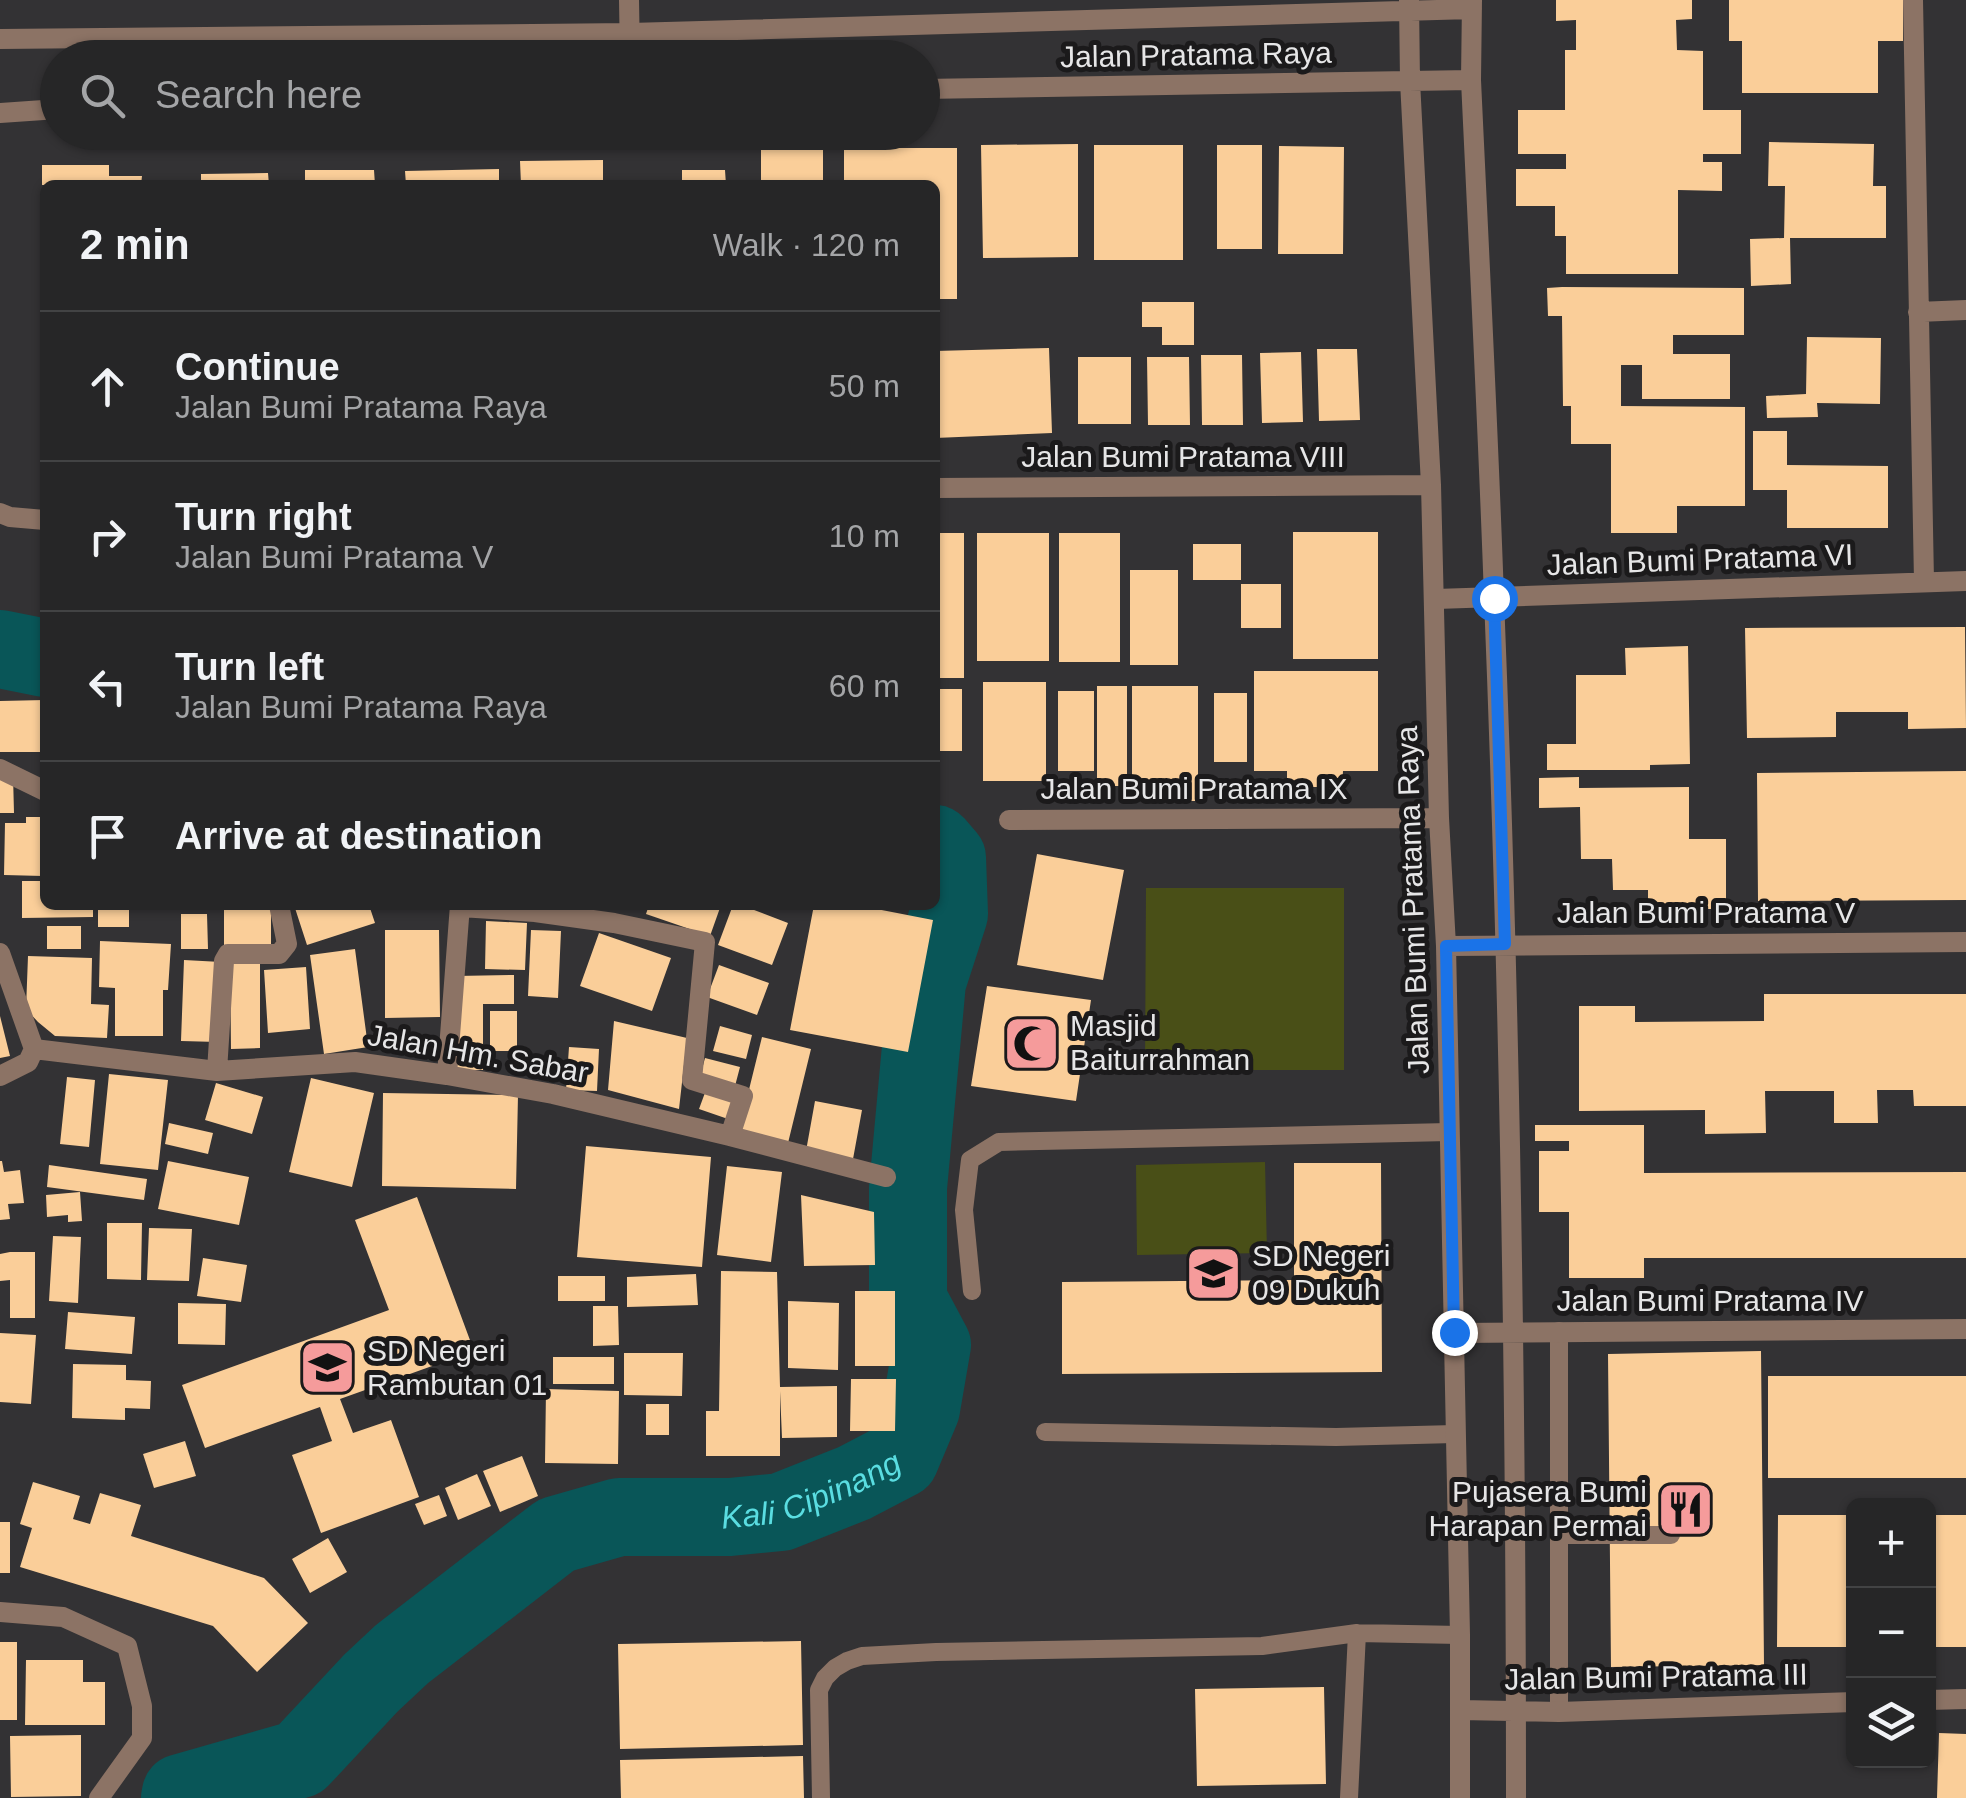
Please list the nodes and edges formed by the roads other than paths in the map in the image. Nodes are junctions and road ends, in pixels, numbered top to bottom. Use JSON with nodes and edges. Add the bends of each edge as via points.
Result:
{"nodes":[{"id":1,"x":629,"y":0,"type":"edge"},
{"id":2,"x":1913,"y":0,"type":"edge"},
{"id":3,"x":1472,"y":4,"type":"edge"},
{"id":4,"x":1409,"y":5,"type":"edge"},
{"id":5,"x":630,"y":34,"type":"junction"},
{"id":6,"x":0,"y":38,"type":"edge"},
{"id":7,"x":630,"y":40,"type":"edge"},
{"id":8,"x":1471,"y":80,"type":"junction"},
{"id":9,"x":1410,"y":81,"type":"junction"},
{"id":10,"x":940,"y":89,"type":"edge"},
{"id":11,"x":40,"y":111,"type":"edge"},
{"id":12,"x":0,"y":112,"type":"edge"},
{"id":13,"x":1966,"y":310,"type":"edge"},
{"id":14,"x":1918,"y":312,"type":"junction"},
{"id":15,"x":1431,"y":485,"type":"junction"},
{"id":16,"x":940,"y":488,"type":"edge"},
{"id":17,"x":0,"y":512,"type":"edge"},
{"id":18,"x":40,"y":520,"type":"edge"},
{"id":19,"x":1924,"y":581,"type":"junction"},
{"id":20,"x":1966,"y":581,"type":"edge"},
{"id":21,"x":1494,"y":598,"type":"junction"},
{"id":22,"x":1436,"y":599,"type":"junction"},
{"id":23,"x":0,"y":768,"type":"edge"},
{"id":24,"x":40,"y":788,"type":"edge"},
{"id":25,"x":1439,"y":818,"type":"junction"},
{"id":26,"x":1010,"y":820,"type":"dead end"},
{"id":27,"x":279,"y":910,"type":"edge"},
{"id":28,"x":460,"y":910,"type":"edge"},
{"id":29,"x":509,"y":910,"type":"edge"},
{"id":30,"x":1966,"y":942,"type":"edge"},
{"id":31,"x":1505,"y":944,"type":"junction"},
{"id":32,"x":1446,"y":946,"type":"junction"},
{"id":33,"x":0,"y":952,"type":"edge"},
{"id":34,"x":34,"y":1049,"type":"junction"},
{"id":35,"x":217,"y":1071,"type":"junction"},
{"id":36,"x":447,"y":1075,"type":"junction"},
{"id":37,"x":0,"y":1076,"type":"edge"},
{"id":38,"x":1450,"y":1132,"type":"junction"},
{"id":39,"x":730,"y":1136,"type":"junction"},
{"id":40,"x":886,"y":1177,"type":"dead end"},
{"id":41,"x":972,"y":1290,"type":"dead end"},
{"id":42,"x":1966,"y":1329,"type":"edge"},
{"id":43,"x":1559,"y":1331,"type":"junction"},
{"id":44,"x":1454,"y":1332,"type":"junction"},
{"id":45,"x":1512,"y":1332,"type":"junction"},
{"id":46,"x":1045,"y":1432,"type":"dead end"},
{"id":47,"x":1455,"y":1434,"type":"junction"},
{"id":48,"x":1559,"y":1535,"type":"junction"},
{"id":49,"x":1671,"y":1535,"type":"dead end"},
{"id":50,"x":0,"y":1612,"type":"edge"},
{"id":51,"x":1357,"y":1633,"type":"junction"},
{"id":52,"x":1460,"y":1635,"type":"junction"},
{"id":53,"x":1966,"y":1699,"type":"edge"},
{"id":54,"x":1936,"y":1700,"type":"edge"},
{"id":55,"x":1846,"y":1702,"type":"edge"},
{"id":56,"x":1460,"y":1710,"type":"junction"},
{"id":57,"x":1516,"y":1712,"type":"junction"},
{"id":58,"x":1559,"y":1712,"type":"junction"},
{"id":59,"x":98,"y":1798,"type":"edge"},
{"id":60,"x":822,"y":1798,"type":"edge"},
{"id":61,"x":1349,"y":1798,"type":"edge"},
{"id":62,"x":1460,"y":1798,"type":"edge"},
{"id":63,"x":1516,"y":1798,"type":"edge"}],
"edges":[{"from":1,"to":5,"type":"street"},
{"from":2,"to":14,"type":"street"},
{"from":3,"to":4,"type":"street","name":"Jalan Pratama Raya"},
{"from":3,"to":8,"type":"street"},
{"from":4,"to":5,"type":"street","name":"Jalan Pratama Raya"},
{"from":4,"to":9,"type":"street","name":"Jalan Bumi Pratama Raya"},
{"from":5,"to":6,"type":"street","name":"Jalan Pratama Raya"},
{"from":5,"to":7,"type":"street"},
{"from":8,"to":9,"type":"street","name":"Jalan Pratama Raya"},
{"from":8,"to":21,"type":"street"},
{"from":9,"to":10,"type":"street","name":"Jalan Pratama Raya"},
{"from":9,"to":15,"type":"street","name":"Jalan Bumi Pratama Raya"},
{"from":11,"to":12,"type":"street"},
{"from":13,"to":14,"type":"street"},
{"from":14,"to":19,"type":"street"},
{"from":15,"to":16,"type":"street","name":"Jalan Bumi Pratama VIII"},
{"from":15,"to":22,"type":"street","name":"Jalan Bumi Pratama Raya"},
{"from":17,"to":18,"type":"street"},
{"from":19,"to":20,"type":"street","name":"Jalan Bumi Pratama VI"},
{"from":19,"to":21,"type":"street","name":"Jalan Bumi Pratama VI"},
{"from":21,"to":22,"type":"street","name":"Jalan Bumi Pratama VI"},
{"from":21,"to":31,"type":"street"},
{"from":22,"to":25,"type":"street","name":"Jalan Bumi Pratama Raya"},
{"from":23,"to":24,"type":"street"},
{"from":25,"to":26,"type":"street","name":"Jalan Bumi Pratama IX"},
{"from":25,"to":32,"type":"street","name":"Jalan Bumi Pratama Raya"},
{"from":27,"to":35,"type":"street","via":[[287,944],[278,954],[228,954],[224,961]]},
{"from":28,"to":36,"type":"street"},
{"from":29,"to":39,"type":"street","via":[[614,922],[705,942],[692,1080],[743,1096]]},
{"from":30,"to":31,"type":"street","name":"Jalan Bumi Pratama V"},
{"from":31,"to":32,"type":"street","name":"Jalan Bumi Pratama V"},
{"from":31,"to":45,"type":"street"},
{"from":32,"to":38,"type":"street","name":"Jalan Bumi Pratama Raya"},
{"from":33,"to":34,"type":"street"},
{"from":34,"to":35,"type":"street","name":"Jalan Hm. Sabar"},
{"from":34,"to":37,"type":"street","via":[[28,1062]]},
{"from":35,"to":36,"type":"street","name":"Jalan Hm. Sabar","via":[[355,1062]]},
{"from":36,"to":39,"type":"street","name":"Jalan Hm. Sabar"},
{"from":38,"to":41,"type":"lane","via":[[999,1142],[970,1160],[964,1210]]},
{"from":38,"to":44,"type":"street","name":"Jalan Bumi Pratama Raya"},
{"from":39,"to":40,"type":"street","name":"Jalan Hm. Sabar"},
{"from":42,"to":43,"type":"street","name":"Jalan Bumi Pratama IV"},
{"from":43,"to":45,"type":"street","name":"Jalan Bumi Pratama IV"},
{"from":43,"to":48,"type":"lane"},
{"from":44,"to":45,"type":"street","name":"Jalan Bumi Pratama IV"},
{"from":44,"to":47,"type":"street","name":"Jalan Bumi Pratama Raya"},
{"from":45,"to":57,"type":"street"},
{"from":46,"to":47,"type":"lane"},
{"from":47,"to":52,"type":"street","name":"Jalan Bumi Pratama Raya"},
{"from":48,"to":49,"type":"lane"},
{"from":48,"to":58,"type":"lane"},
{"from":50,"to":59,"type":"street","via":[[62,1617],[127,1646],[142,1706],[142,1738]]},
{"from":51,"to":52,"type":"lane"},
{"from":51,"to":60,"type":"lane","via":[[1262,1646],[862,1656],[825,1678],[819,1690]]},
{"from":51,"to":61,"type":"lane"},
{"from":52,"to":56,"type":"street","name":"Jalan Bumi Pratama Raya"},
{"from":53,"to":54,"type":"street"},
{"from":55,"to":58,"type":"street","name":"Jalan Bumi Pratama III"},
{"from":56,"to":57,"type":"street","name":"Jalan Bumi Pratama III"},
{"from":56,"to":62,"type":"street","name":"Jalan Bumi Pratama Raya"},
{"from":57,"to":58,"type":"street","name":"Jalan Bumi Pratama III"},
{"from":57,"to":63,"type":"street"}]}
